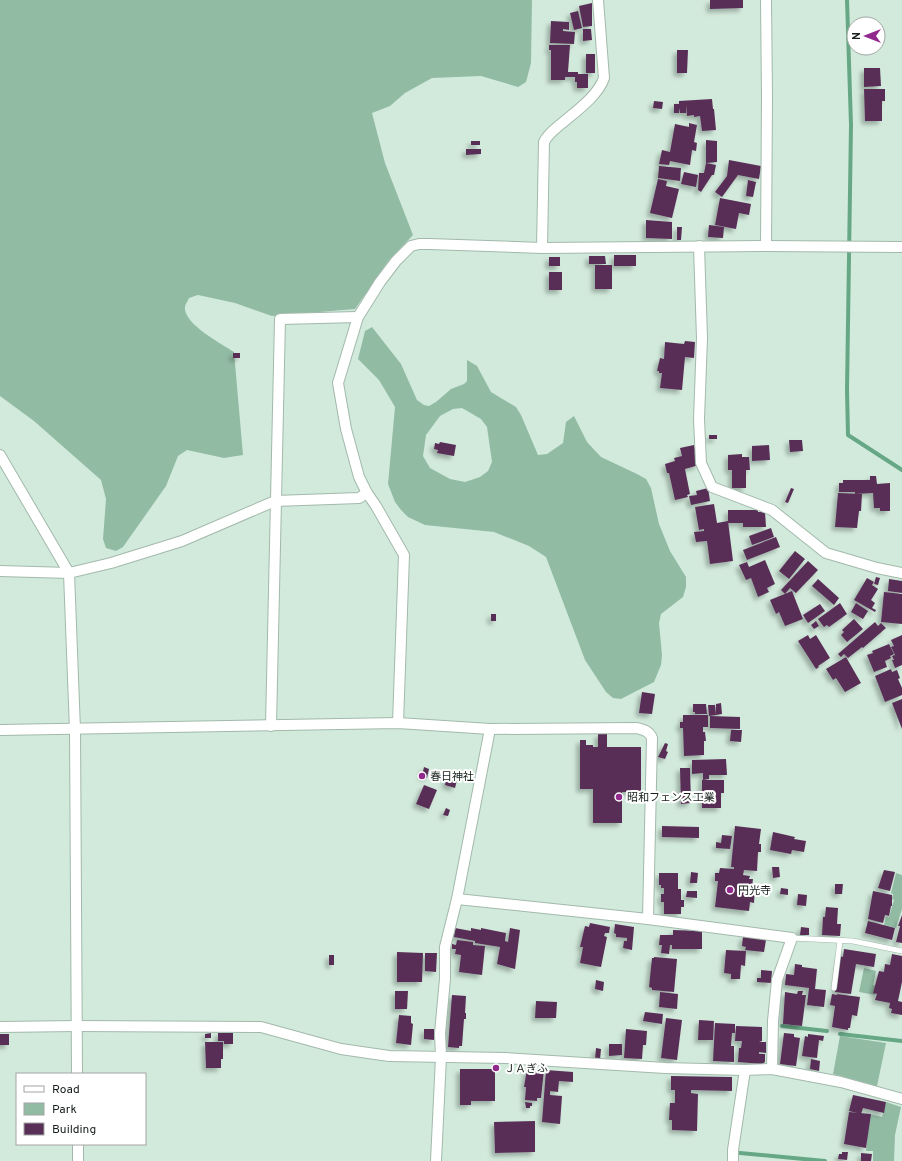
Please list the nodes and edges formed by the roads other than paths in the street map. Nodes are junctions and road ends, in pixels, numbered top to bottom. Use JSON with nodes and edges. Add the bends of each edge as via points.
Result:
{"nodes":[{"id":1,"x":598,"y":0,"type":"edge"},
{"id":2,"x":766,"y":0,"type":"edge"},
{"id":3,"x":699,"y":246,"type":"junction"},
{"id":4,"x":766,"y":246,"type":"junction"},
{"id":5,"x":902,"y":247,"type":"edge"},
{"id":6,"x":542,"y":248,"type":"junction"},
{"id":7,"x":358,"y":317,"type":"junction"},
{"id":8,"x":0,"y":455,"type":"edge"},
{"id":9,"x":367,"y":493,"type":"junction"},
{"id":10,"x":275,"y":501,"type":"junction"},
{"id":11,"x":0,"y":571,"type":"edge"},
{"id":12,"x":69,"y":573,"type":"junction"},
{"id":13,"x":902,"y":573,"type":"edge"},
{"id":14,"x":398,"y":723,"type":"junction"},
{"id":15,"x":270,"y":726,"type":"junction"},
{"id":16,"x":490,"y":728,"type":"junction"},
{"id":17,"x":0,"y":730,"type":"edge"},
{"id":18,"x":74,"y":730,"type":"junction"},
{"id":19,"x":457,"y":899,"type":"junction"},
{"id":20,"x":648,"y":918,"type":"junction"},
{"id":21,"x":792,"y":938,"type":"junction"},
{"id":22,"x":840,"y":941,"type":"junction"},
{"id":23,"x":902,"y":951,"type":"edge"},
{"id":24,"x":834,"y":988,"type":"dead end"},
{"id":25,"x":77,"y":1026,"type":"junction"},
{"id":26,"x":0,"y":1027,"type":"edge"},
{"id":27,"x":441,"y":1057,"type":"junction"},
{"id":28,"x":772,"y":1069,"type":"junction"},
{"id":29,"x":745,"y":1070,"type":"junction"},
{"id":30,"x":77,"y":1073,"type":"edge"},
{"id":31,"x":902,"y":1099,"type":"edge"},
{"id":32,"x":78,"y":1145,"type":"edge"},
{"id":33,"x":78,"y":1161,"type":"edge"},
{"id":34,"x":436,"y":1161,"type":"edge"},
{"id":35,"x":733,"y":1161,"type":"edge"}],
"edges":[{"from":1,"to":6,"type":"street","via":[[604,78],[594,94],[544,142]]},
{"from":2,"to":4,"type":"street"},
{"from":3,"to":4,"type":"street"},
{"from":3,"to":6,"type":"street"},
{"from":3,"to":13,"type":"street","via":[[702,338],[699,419],[701,462],[712,487],[772,510],[826,553]]},
{"from":4,"to":5,"type":"street"},
{"from":6,"to":7,"type":"street","via":[[429,244],[411,246],[380,282]]},
{"from":7,"to":9,"type":"street","via":[[338,383],[346,429],[359,476]]},
{"from":7,"to":10,"type":"street","via":[[280,319]]},
{"from":8,"to":12,"type":"street"},
{"from":9,"to":10,"type":"street","via":[[359,498]]},
{"from":9,"to":14,"type":"street","via":[[404,554]]},
{"from":10,"to":12,"type":"street","via":[[182,540],[112,563]]},
{"from":10,"to":15,"type":"street"},
{"from":11,"to":12,"type":"street"},
{"from":12,"to":18,"type":"street"},
{"from":14,"to":15,"type":"street"},
{"from":14,"to":16,"type":"street"},
{"from":15,"to":18,"type":"street"},
{"from":16,"to":19,"type":"street"},
{"from":16,"to":20,"type":"street","via":[[637,728],[650,734],[652,738]]},
{"from":17,"to":18,"type":"street"},
{"from":18,"to":25,"type":"street"},
{"from":19,"to":20,"type":"street"},
{"from":19,"to":27,"type":"street","via":[[445,947]]},
{"from":20,"to":21,"type":"street"},
{"from":21,"to":22,"type":"lane"},
{"from":21,"to":28,"type":"street","via":[[777,980]]},
{"from":22,"to":23,"type":"lane","via":[[853,941]]},
{"from":22,"to":24,"type":"lane"},
{"from":25,"to":26,"type":"street"},
{"from":25,"to":27,"type":"street","via":[[261,1027],[341,1049],[389,1056]]},
{"from":25,"to":30,"type":"street"},
{"from":27,"to":29,"type":"street"},
{"from":27,"to":34,"type":"street"},
{"from":28,"to":29,"type":"street"},
{"from":28,"to":31,"type":"street","via":[[841,1082]]},
{"from":29,"to":35,"type":"street"},
{"from":32,"to":33,"type":"street"}]}
